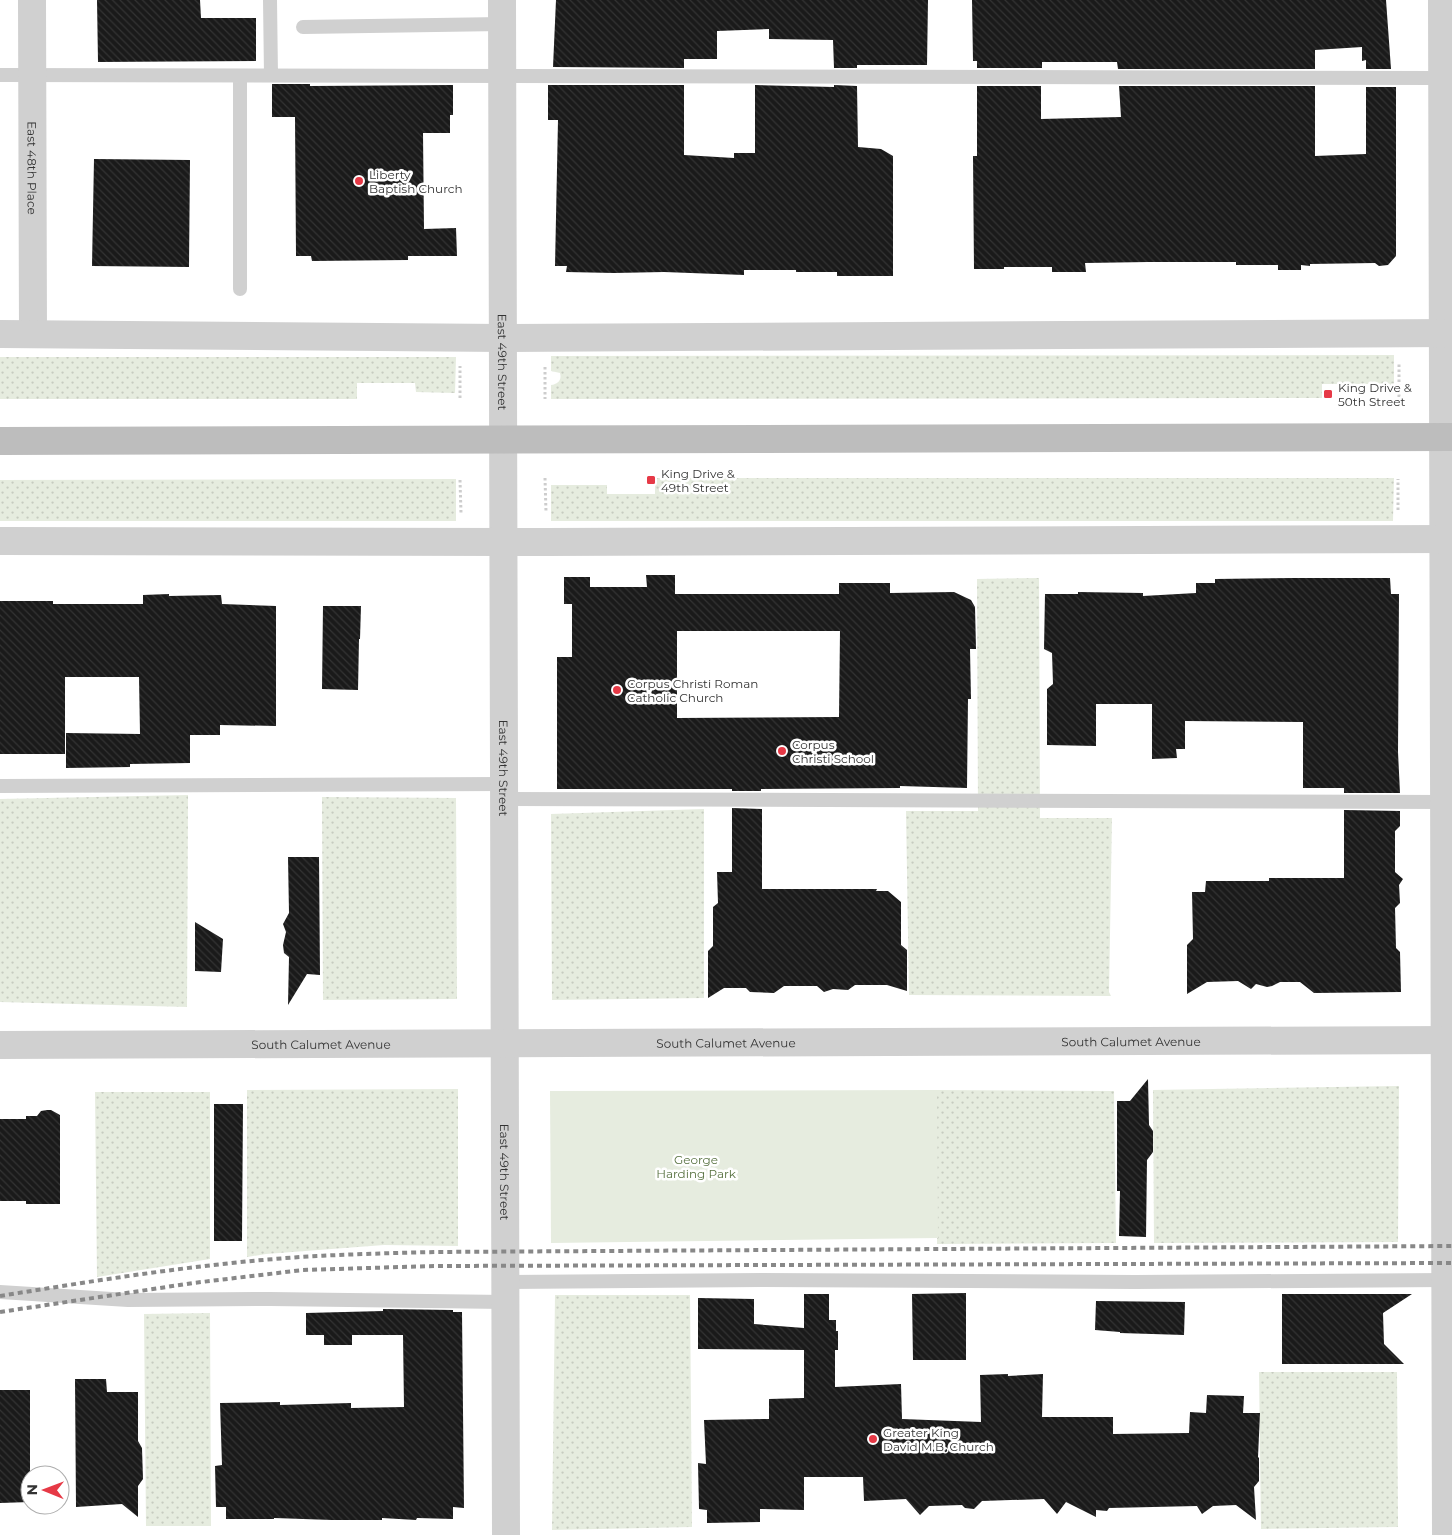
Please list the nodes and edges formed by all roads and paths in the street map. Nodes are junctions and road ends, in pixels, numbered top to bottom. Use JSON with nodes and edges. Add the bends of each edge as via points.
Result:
{"nodes":[{"id":1,"x":32,"y":0,"type":"edge"},
{"id":2,"x":270,"y":0,"type":"edge"},
{"id":3,"x":1442,"y":0,"type":"edge"},
{"id":4,"x":502,"y":12,"type":"edge"},
{"id":5,"x":303,"y":27,"type":"dead end"},
{"id":6,"x":0,"y":75,"type":"edge"},
{"id":7,"x":32,"y":75,"type":"junction"},
{"id":8,"x":271,"y":75,"type":"junction"},
{"id":9,"x":240,"y":76,"type":"junction"},
{"id":10,"x":502,"y":76,"type":"junction"},
{"id":11,"x":1446,"y":86,"type":"edge"},
{"id":12,"x":240,"y":289,"type":"dead end"},
{"id":13,"x":1448,"y":333,"type":"edge"},
{"id":14,"x":0,"y":334,"type":"edge"},
{"id":15,"x":34,"y":334,"type":"junction"},
{"id":16,"x":503,"y":338,"type":"junction"},
{"id":17,"x":1399,"y":356,"type":"dead end"},
{"id":18,"x":460,"y":365,"type":"dead end"},
{"id":19,"x":545,"y":365,"type":"dead end"},
{"id":20,"x":1399,"y":397,"type":"dead end"},
{"id":21,"x":460,"y":398,"type":"dead end"},
{"id":22,"x":545,"y":399,"type":"dead end"},
{"id":23,"x":1448,"y":437,"type":"edge"},
{"id":24,"x":504,"y":440,"type":"junction"},
{"id":25,"x":0,"y":441,"type":"edge"},
{"id":26,"x":546,"y":478,"type":"dead end"},
{"id":27,"x":1398,"y":479,"type":"dead end"},
{"id":28,"x":460,"y":480,"type":"dead end"},
{"id":29,"x":1398,"y":512,"type":"dead end"},
{"id":30,"x":546,"y":514,"type":"dead end"},
{"id":31,"x":461,"y":522,"type":"dead end"},
{"id":32,"x":1448,"y":539,"type":"edge"},
{"id":33,"x":0,"y":541,"type":"edge"},
{"id":34,"x":504,"y":542,"type":"junction"},
{"id":35,"x":0,"y":786,"type":"edge"},
{"id":36,"x":504,"y":792,"type":"junction"},
{"id":37,"x":1448,"y":802,"type":"edge"},
{"id":38,"x":1448,"y":1040,"type":"edge"},
{"id":39,"x":505,"y":1043,"type":"junction"},
{"id":40,"x":0,"y":1045,"type":"edge"},
{"id":41,"x":0,"y":1292,"type":"edge"},
{"id":42,"x":506,"y":1292,"type":"junction"},
{"id":43,"x":1448,"y":1292,"type":"edge"},
{"id":44,"x":506,"y":1535,"type":"edge"},
{"id":45,"x":1446,"y":1535,"type":"edge"}],
"edges":[{"from":1,"to":7,"type":"street","name":"East 48th Place"},
{"from":2,"to":8,"type":"lane"},
{"from":3,"to":11,"type":"street"},
{"from":4,"to":5,"type":"lane"},
{"from":4,"to":10,"type":"street","name":"East 49th Street"},
{"from":6,"to":7,"type":"lane"},
{"from":7,"to":9,"type":"lane"},
{"from":7,"to":15,"type":"street","name":"East 48th Place"},
{"from":8,"to":9,"type":"lane"},
{"from":8,"to":10,"type":"lane"},
{"from":9,"to":12,"type":"lane"},
{"from":10,"to":11,"type":"lane"},
{"from":10,"to":16,"type":"street","name":"East 49th Street"},
{"from":11,"to":13,"type":"street"},
{"from":13,"to":16,"type":"street"},
{"from":13,"to":23,"type":"street"},
{"from":14,"to":15,"type":"street"},
{"from":15,"to":16,"type":"street"},
{"from":16,"to":24,"type":"street","name":"East 49th Street"},
{"from":17,"to":20,"type":"path"},
{"from":18,"to":21,"type":"path"},
{"from":19,"to":22,"type":"path"},
{"from":23,"to":24,"type":"street"},
{"from":23,"to":32,"type":"street"},
{"from":24,"to":25,"type":"street"},
{"from":24,"to":34,"type":"street","name":"East 49th Street"},
{"from":26,"to":30,"type":"path"},
{"from":27,"to":29,"type":"path"},
{"from":28,"to":31,"type":"path"},
{"from":32,"to":34,"type":"street"},
{"from":32,"to":37,"type":"street"},
{"from":33,"to":34,"type":"street"},
{"from":34,"to":36,"type":"street","name":"East 49th Street"},
{"from":35,"to":36,"type":"lane"},
{"from":36,"to":37,"type":"lane"},
{"from":36,"to":39,"type":"street","name":"East 49th Street"},
{"from":37,"to":38,"type":"street"},
{"from":38,"to":39,"type":"street","name":"South Calumet Avenue"},
{"from":38,"to":43,"type":"street"},
{"from":39,"to":40,"type":"street","name":"South Calumet Avenue"},
{"from":39,"to":42,"type":"street","name":"East 49th Street"},
{"from":41,"to":42,"type":"lane","via":[[128,1300]]},
{"from":42,"to":43,"type":"lane","via":[[782,1280],[1135,1282]]},
{"from":42,"to":44,"type":"street","name":"East 49th Street"},
{"from":43,"to":45,"type":"street"}]}
